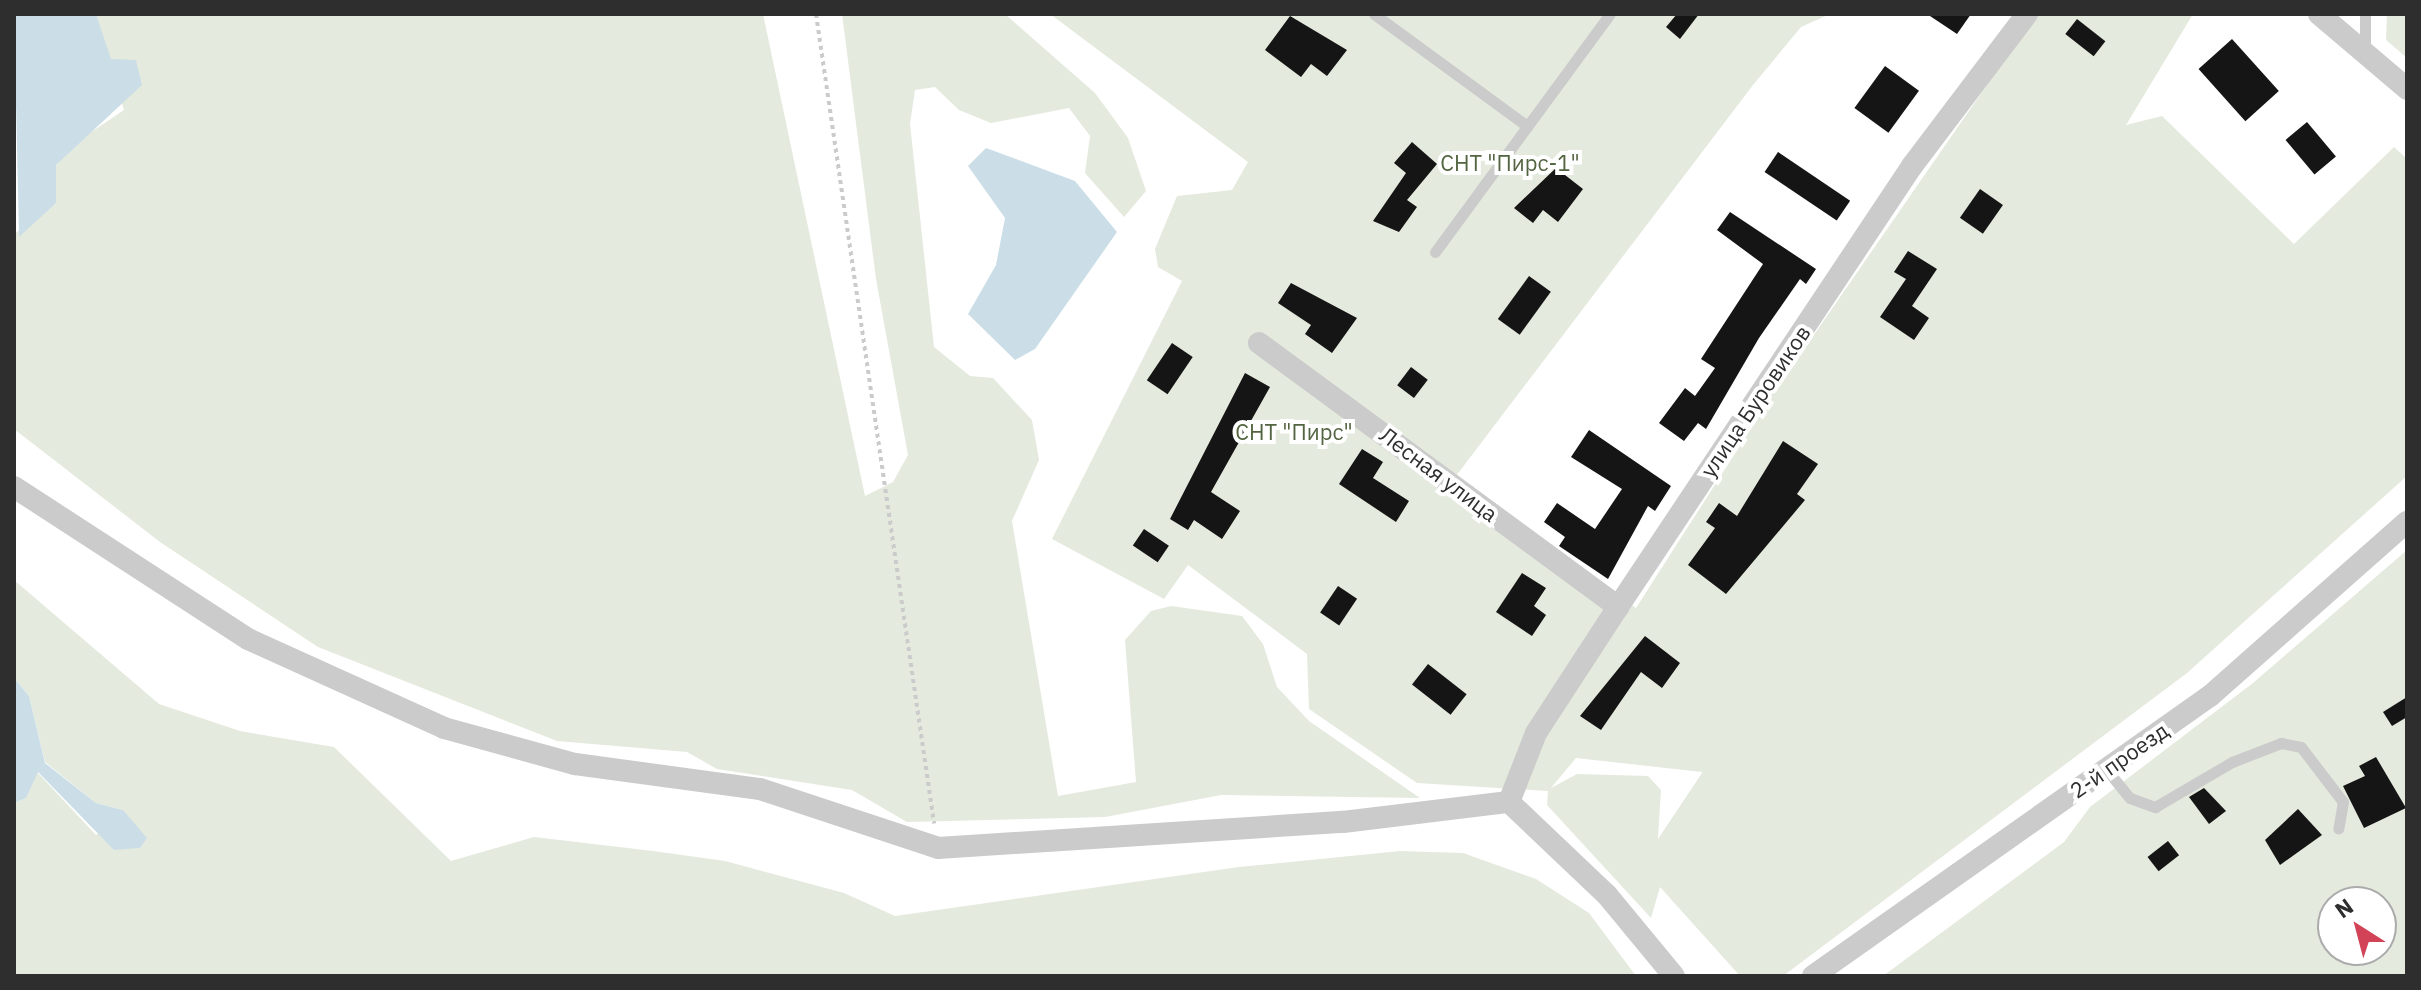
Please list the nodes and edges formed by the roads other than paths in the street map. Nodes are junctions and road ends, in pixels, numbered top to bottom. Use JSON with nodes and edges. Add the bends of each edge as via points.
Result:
{"nodes":[{"id":1,"x":1374,"y":14,"type":"edge"},
{"id":2,"x":1610,"y":14,"type":"edge"},
{"id":3,"x":2027,"y":14,"type":"edge"},
{"id":4,"x":2319,"y":14,"type":"edge"},
{"id":5,"x":2365,"y":14,"type":"edge"},
{"id":6,"x":2365,"y":53,"type":"junction"},
{"id":7,"x":2407,"y":89,"type":"edge"},
{"id":8,"x":1527,"y":126,"type":"junction"},
{"id":9,"x":1435,"y":252,"type":"dead end"},
{"id":10,"x":1259,"y":343,"type":"dead end"},
{"id":11,"x":14,"y":487,"type":"edge"},
{"id":12,"x":2407,"y":522,"type":"edge"},
{"id":13,"x":1618,"y":607,"type":"junction"},
{"id":14,"x":2107,"y":770,"type":"junction"},
{"id":15,"x":1509,"y":802,"type":"junction"},
{"id":16,"x":2338,"y":829,"type":"dead end"},
{"id":17,"x":1674,"y":976,"type":"edge"},
{"id":18,"x":1813,"y":976,"type":"edge"}],
"edges":[{"from":1,"to":8,"type":"lane"},
{"from":2,"to":8,"type":"lane"},
{"from":3,"to":13,"type":"street","name":"улица Буровиков","via":[[1912,166]]},
{"from":4,"to":6,"type":"street"},
{"from":5,"to":6,"type":"lane"},
{"from":6,"to":7,"type":"street"},
{"from":8,"to":9,"type":"lane"},
{"from":10,"to":13,"type":"street","name":"Лесная улица"},
{"from":11,"to":15,"type":"street","via":[[248,639],[444,728],[575,764],[760,789],[938,848],[1343,822]]},
{"from":12,"to":14,"type":"street","name":"2-й проезд","via":[[2210,696]]},
{"from":13,"to":15,"type":"street","name":"улица Буровиков","via":[[1536,733]]},
{"from":14,"to":16,"type":"lane","via":[[2130,798],[2155,807],[2232,762],[2281,743],[2301,747],[2343,802]]},
{"from":14,"to":18,"type":"street","name":"2-й проезд"},
{"from":15,"to":17,"type":"street","via":[[1607,895]]}]}
